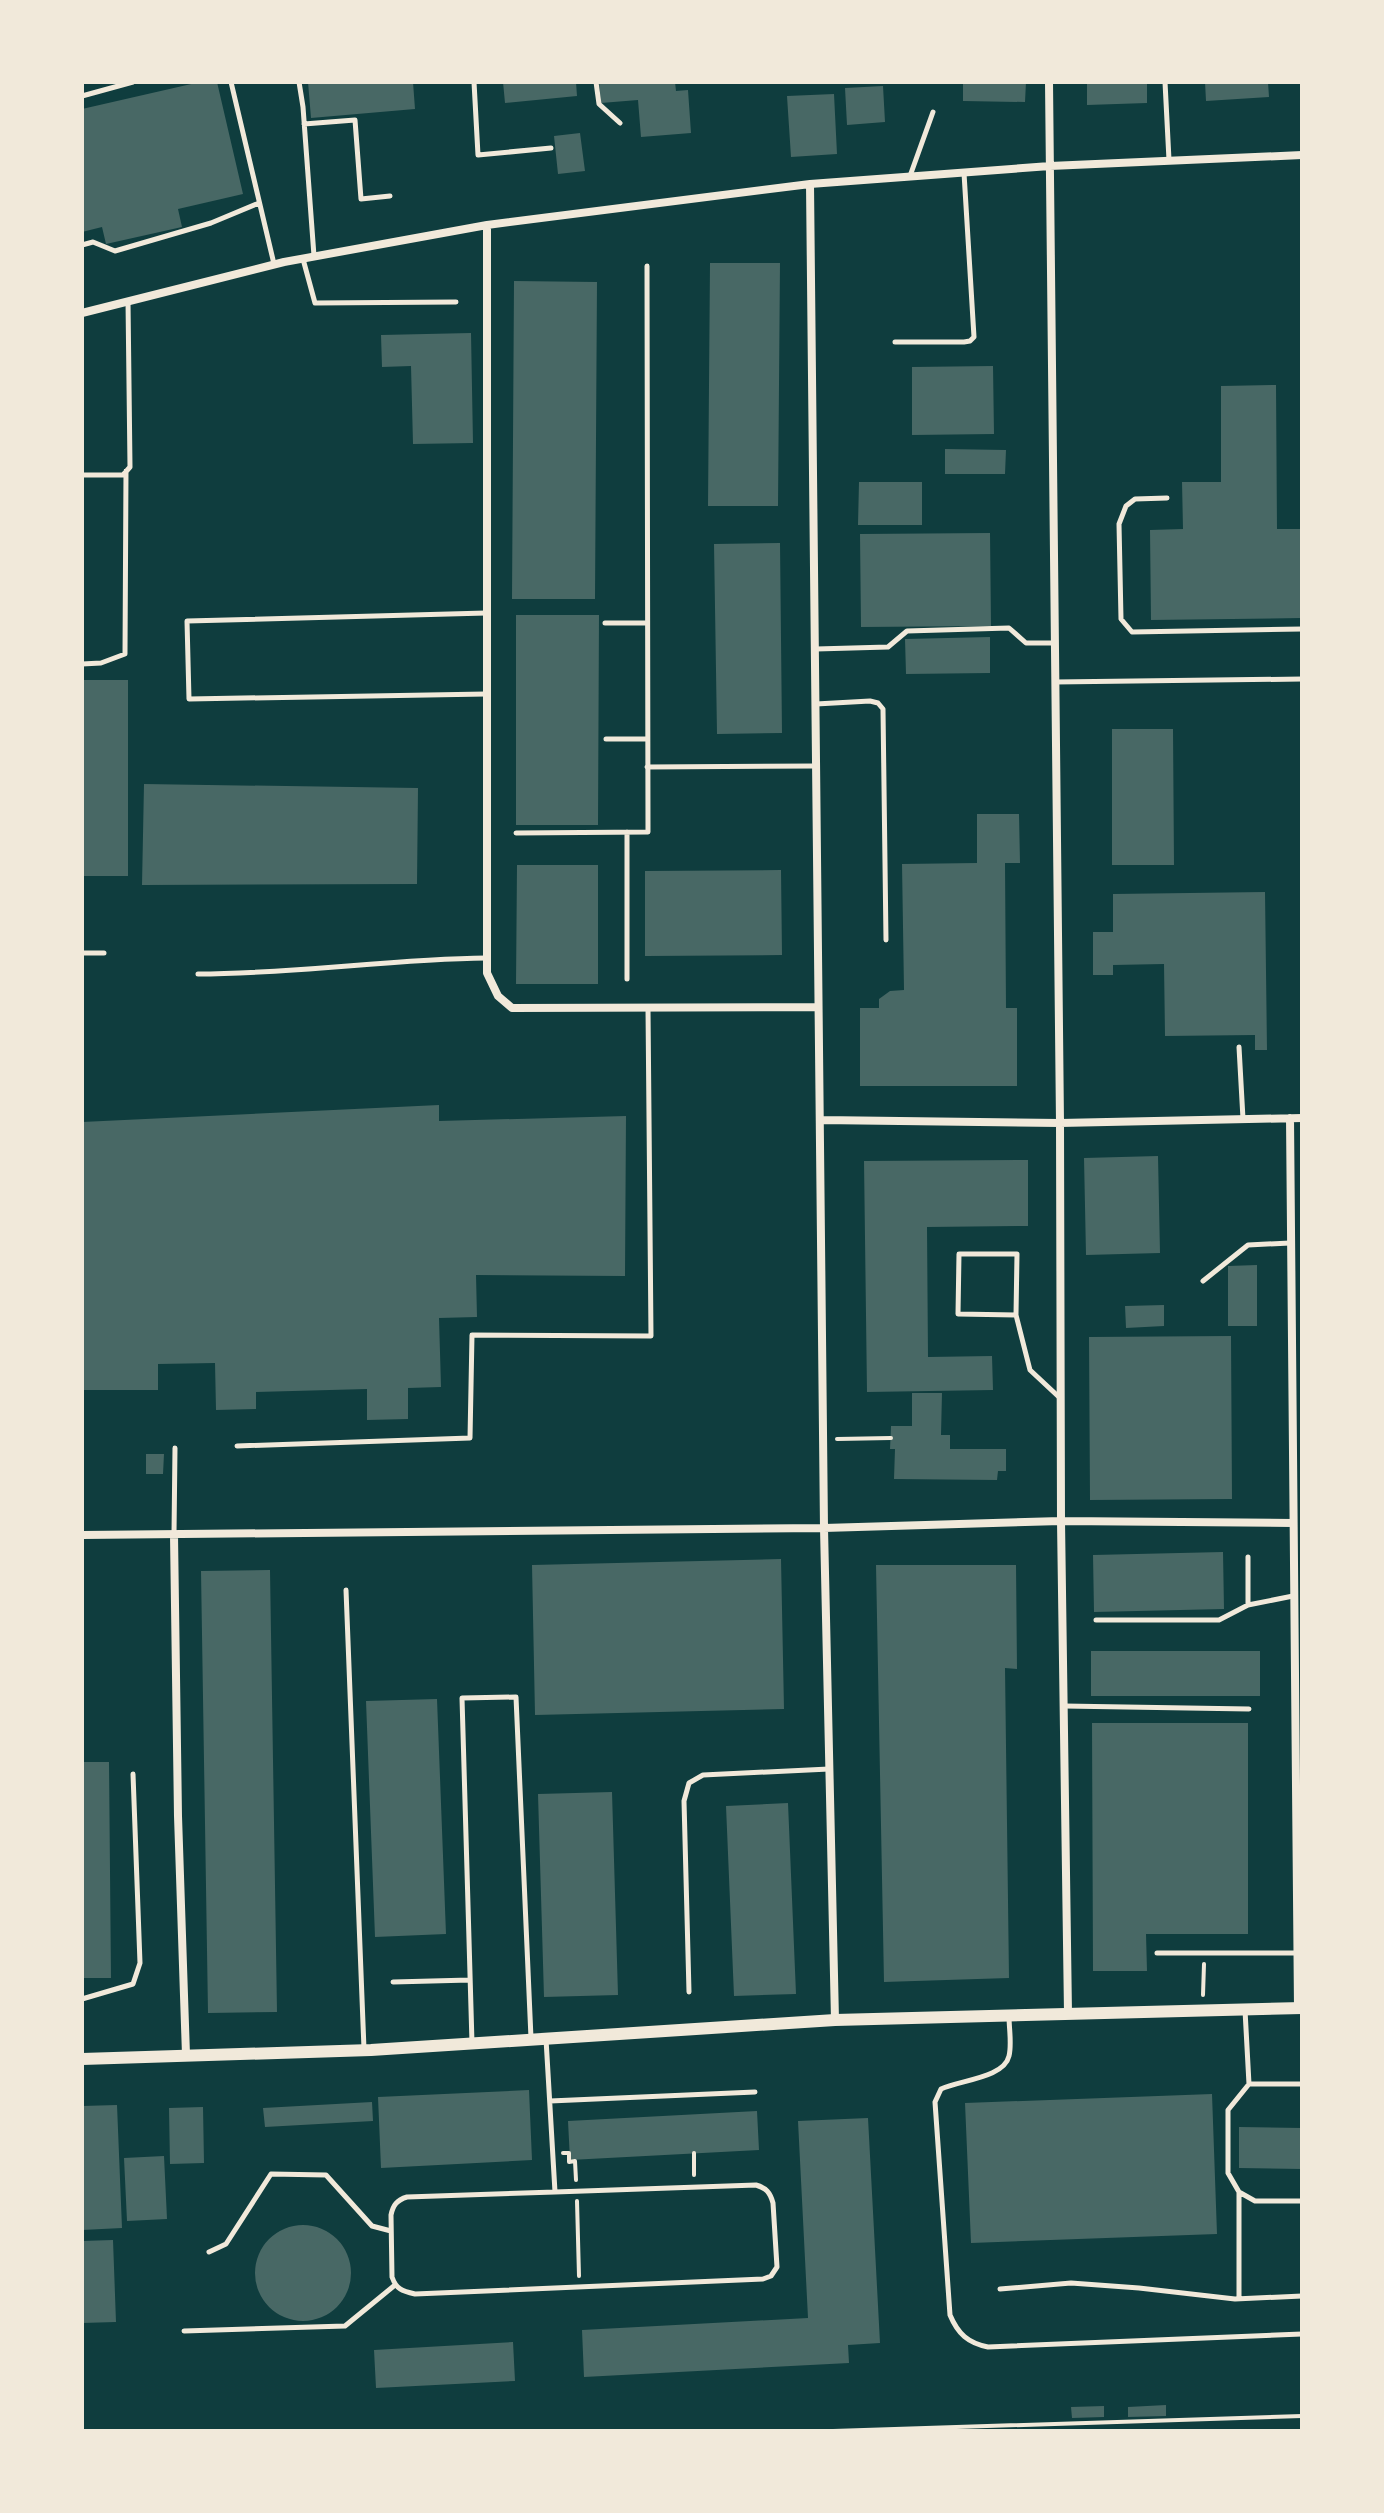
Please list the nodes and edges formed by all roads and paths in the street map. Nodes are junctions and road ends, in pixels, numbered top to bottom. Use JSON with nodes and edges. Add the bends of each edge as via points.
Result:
{"nodes":[{"id":1,"x":133,"y":82,"type":"edge"},
{"id":2,"x":231,"y":82,"type":"edge"},
{"id":3,"x":299,"y":82,"type":"edge"},
{"id":4,"x":474,"y":82,"type":"edge"},
{"id":5,"x":596,"y":82,"type":"edge"},
{"id":6,"x":1049,"y":82,"type":"edge"},
{"id":7,"x":1165,"y":82,"type":"edge"},
{"id":8,"x":82,"y":96,"type":"edge"},
{"id":9,"x":933,"y":112,"type":"dead end"},
{"id":10,"x":620,"y":123,"type":"dead end"},
{"id":11,"x":304,"y":124,"type":"junction"},
{"id":12,"x":551,"y":148,"type":"dead end"},
{"id":13,"x":1302,"y":155,"type":"edge"},
{"id":14,"x":1169,"y":161,"type":"junction"},
{"id":15,"x":1050,"y":166,"type":"junction"},
{"id":16,"x":964,"y":173,"type":"junction"},
{"id":17,"x":910,"y":177,"type":"junction"},
{"id":18,"x":810,"y":184,"type":"junction"},
{"id":19,"x":390,"y":196,"type":"dead end"},
{"id":20,"x":259,"y":203,"type":"junction"},
{"id":21,"x":487,"y":225,"type":"junction"},
{"id":22,"x":82,"y":245,"type":"edge"},
{"id":23,"x":314,"y":257,"type":"junction"},
{"id":24,"x":303,"y":259,"type":"junction"},
{"id":25,"x":274,"y":265,"type":"junction"},
{"id":26,"x":647,"y":266,"type":"dead end"},
{"id":27,"x":128,"y":301,"type":"junction"},
{"id":28,"x":456,"y":302,"type":"dead end"},
{"id":29,"x":82,"y":313,"type":"edge"},
{"id":30,"x":895,"y":342,"type":"dead end"},
{"id":31,"x":126,"y":471,"type":"junction"},
{"id":32,"x":82,"y":475,"type":"edge"},
{"id":33,"x":1167,"y":498,"type":"dead end"},
{"id":34,"x":486,"y":613,"type":"junction"},
{"id":35,"x":605,"y":623,"type":"dead end"},
{"id":36,"x":647,"y":623,"type":"junction"},
{"id":37,"x":1302,"y":629,"type":"edge"},
{"id":38,"x":1055,"y":643,"type":"junction"},
{"id":39,"x":815,"y":649,"type":"junction"},
{"id":40,"x":82,"y":664,"type":"edge"},
{"id":41,"x":1302,"y":679,"type":"edge"},
{"id":42,"x":1055,"y":682,"type":"junction"},
{"id":43,"x":486,"y":694,"type":"junction"},
{"id":44,"x":815,"y":704,"type":"junction"},
{"id":45,"x":606,"y":739,"type":"dead end"},
{"id":46,"x":647,"y":739,"type":"junction"},
{"id":47,"x":816,"y":766,"type":"junction"},
{"id":48,"x":647,"y":767,"type":"junction"},
{"id":49,"x":627,"y":832,"type":"junction"},
{"id":50,"x":516,"y":833,"type":"dead end"},
{"id":51,"x":886,"y":940,"type":"dead end"},
{"id":52,"x":82,"y":953,"type":"edge"},
{"id":53,"x":104,"y":953,"type":"dead end"},
{"id":54,"x":486,"y":958,"type":"junction"},
{"id":55,"x":198,"y":974,"type":"dead end"},
{"id":56,"x":627,"y":979,"type":"dead end"},
{"id":57,"x":818,"y":1007,"type":"junction"},
{"id":58,"x":648,"y":1008,"type":"junction"},
{"id":59,"x":1239,"y":1047,"type":"dead end"},
{"id":60,"x":1290,"y":1118,"type":"junction"},
{"id":61,"x":1302,"y":1118,"type":"edge"},
{"id":62,"x":1243,"y":1119,"type":"junction"},
{"id":63,"x":821,"y":1120,"type":"junction"},
{"id":64,"x":1060,"y":1123,"type":"junction"},
{"id":65,"x":1291,"y":1243,"type":"junction"},
{"id":66,"x":1203,"y":1281,"type":"dead end"},
{"id":67,"x":1016,"y":1315,"type":"junction"},
{"id":68,"x":1061,"y":1399,"type":"junction"},
{"id":69,"x":891,"y":1438,"type":"dead end"},
{"id":70,"x":823,"y":1439,"type":"junction"},
{"id":71,"x":237,"y":1446,"type":"dead end"},
{"id":72,"x":175,"y":1448,"type":"dead end"},
{"id":73,"x":1061,"y":1521,"type":"junction"},
{"id":74,"x":1298,"y":1523,"type":"edge"},
{"id":75,"x":824,"y":1528,"type":"junction"},
{"id":76,"x":82,"y":1535,"type":"edge"},
{"id":77,"x":174,"y":1535,"type":"junction"},
{"id":78,"x":1248,"y":1557,"type":"dead end"},
{"id":79,"x":346,"y":1590,"type":"dead end"},
{"id":80,"x":1294,"y":1596,"type":"junction"},
{"id":81,"x":1248,"y":1605,"type":"junction"},
{"id":82,"x":1096,"y":1620,"type":"dead end"},
{"id":83,"x":1063,"y":1706,"type":"junction"},
{"id":84,"x":1249,"y":1709,"type":"dead end"},
{"id":85,"x":829,"y":1769,"type":"junction"},
{"id":86,"x":133,"y":1774,"type":"dead end"},
{"id":87,"x":1157,"y":1953,"type":"dead end"},
{"id":88,"x":1297,"y":1953,"type":"junction"},
{"id":89,"x":1203,"y":1975,"type":"dead end"},
{"id":90,"x":470,"y":1980,"type":"junction"},
{"id":91,"x":393,"y":1982,"type":"dead end"},
{"id":92,"x":1203,"y":1987,"type":"dead end"},
{"id":93,"x":689,"y":1992,"type":"dead end"},
{"id":94,"x":82,"y":1999,"type":"edge"},
{"id":95,"x":1300,"y":2008,"type":"edge"},
{"id":96,"x":1245,"y":2009,"type":"junction"},
{"id":97,"x":1068,"y":2013,"type":"junction"},
{"id":98,"x":1009,"y":2015,"type":"junction"},
{"id":99,"x":835,"y":2020,"type":"junction"},
{"id":100,"x":531,"y":2039,"type":"junction"},
{"id":101,"x":546,"y":2039,"type":"junction"},
{"id":102,"x":472,"y":2043,"type":"junction"},
{"id":103,"x":364,"y":2050,"type":"junction"},
{"id":104,"x":186,"y":2055,"type":"junction"},
{"id":105,"x":82,"y":2059,"type":"edge"},
{"id":106,"x":1249,"y":2084,"type":"junction"},
{"id":107,"x":1302,"y":2084,"type":"edge"},
{"id":108,"x":755,"y":2092,"type":"dead end"},
{"id":109,"x":550,"y":2101,"type":"junction"},
{"id":110,"x":553,"y":2153,"type":"junction"},
{"id":111,"x":576,"y":2191,"type":"junction"},
{"id":112,"x":555,"y":2192,"type":"junction"},
{"id":113,"x":1239,"y":2192,"type":"junction"},
{"id":114,"x":1302,"y":2201,"type":"edge"},
{"id":115,"x":391,"y":2231,"type":"junction"},
{"id":116,"x":209,"y":2252,"type":"dead end"},
{"id":117,"x":395,"y":2285,"type":"junction"},
{"id":118,"x":580,"y":2286,"type":"junction"},
{"id":119,"x":1000,"y":2289,"type":"dead end"},
{"id":120,"x":1302,"y":2296,"type":"edge"},
{"id":121,"x":1239,"y":2299,"type":"junction"},
{"id":122,"x":184,"y":2331,"type":"dead end"},
{"id":123,"x":1302,"y":2334,"type":"edge"},
{"id":124,"x":1302,"y":2416,"type":"edge"},
{"id":125,"x":833,"y":2431,"type":"edge"}],
"edges":[{"from":1,"to":8,"type":"lane"},
{"from":2,"to":20,"type":"lane"},
{"from":3,"to":11,"type":"lane"},
{"from":4,"to":12,"type":"lane","via":[[478,155]]},
{"from":5,"to":10,"type":"lane","via":[[599,104]]},
{"from":6,"to":15,"type":"street"},
{"from":7,"to":14,"type":"lane"},
{"from":9,"to":17,"type":"lane"},
{"from":11,"to":19,"type":"lane","via":[[355,120],[361,199]]},
{"from":11,"to":23,"type":"lane"},
{"from":13,"to":14,"type":"street"},
{"from":14,"to":15,"type":"street"},
{"from":15,"to":16,"type":"street"},
{"from":15,"to":38,"type":"street"},
{"from":16,"to":17,"type":"street"},
{"from":16,"to":30,"type":"lane","via":[[974,337],[964,342]]},
{"from":17,"to":18,"type":"street"},
{"from":18,"to":21,"type":"street"},
{"from":18,"to":39,"type":"street"},
{"from":20,"to":22,"type":"lane","via":[[115,251],[93,242]]},
{"from":20,"to":25,"type":"lane"},
{"from":21,"to":23,"type":"street"},
{"from":21,"to":34,"type":"street"},
{"from":23,"to":24,"type":"street"},
{"from":24,"to":25,"type":"street"},
{"from":24,"to":28,"type":"lane","via":[[315,303]]},
{"from":25,"to":27,"type":"street"},
{"from":26,"to":36,"type":"lane"},
{"from":27,"to":29,"type":"street"},
{"from":27,"to":31,"type":"lane"},
{"from":31,"to":32,"type":"lane"},
{"from":31,"to":40,"type":"lane","via":[[125,654]]},
{"from":33,"to":37,"type":"lane","via":[[1135,499],[1119,524],[1121,619],[1132,632]]},
{"from":34,"to":43,"type":"street"},
{"from":34,"to":43,"type":"lane","via":[[187,621],[189,699]]},
{"from":35,"to":36,"type":"lane"},
{"from":36,"to":46,"type":"lane"},
{"from":38,"to":39,"type":"lane","via":[[1026,643],[1009,628],[907,631],[888,647]]},
{"from":38,"to":42,"type":"street"},
{"from":39,"to":44,"type":"street"},
{"from":41,"to":42,"type":"lane"},
{"from":42,"to":64,"type":"street"},
{"from":43,"to":54,"type":"street"},
{"from":44,"to":47,"type":"street"},
{"from":44,"to":51,"type":"lane","via":[[870,701],[883,709]]},
{"from":45,"to":46,"type":"lane"},
{"from":46,"to":48,"type":"lane"},
{"from":47,"to":48,"type":"lane"},
{"from":47,"to":57,"type":"street"},
{"from":48,"to":49,"type":"lane","via":[[648,832]]},
{"from":49,"to":50,"type":"lane"},
{"from":49,"to":56,"type":"lane"},
{"from":52,"to":53,"type":"lane"},
{"from":54,"to":55,"type":"lane"},
{"from":54,"to":58,"type":"street","via":[[498,996],[512,1008]]},
{"from":57,"to":58,"type":"street"},
{"from":57,"to":63,"type":"street"},
{"from":58,"to":71,"type":"lane","via":[[651,1336],[472,1335],[470,1438]]},
{"from":59,"to":62,"type":"lane"},
{"from":60,"to":61,"type":"street"},
{"from":60,"to":62,"type":"street"},
{"from":60,"to":65,"type":"street"},
{"from":62,"to":64,"type":"street"},
{"from":63,"to":64,"type":"street"},
{"from":63,"to":70,"type":"street"},
{"from":64,"to":68,"type":"street"},
{"from":65,"to":66,"type":"lane","via":[[1248,1245]]},
{"from":65,"to":74,"type":"street"},
{"from":67,"to":67,"type":"lane","via":[[1017,1254],[959,1254],[958,1314]]},
{"from":67,"to":68,"type":"lane","via":[[1030,1370]]},
{"from":68,"to":73,"type":"street"},
{"from":69,"to":70,"type":"path"},
{"from":70,"to":75,"type":"street"},
{"from":72,"to":77,"type":"lane"},
{"from":73,"to":74,"type":"street"},
{"from":73,"to":75,"type":"street"},
{"from":73,"to":83,"type":"street"},
{"from":74,"to":80,"type":"street"},
{"from":75,"to":77,"type":"street"},
{"from":75,"to":85,"type":"street"},
{"from":76,"to":77,"type":"street"},
{"from":77,"to":104,"type":"street"},
{"from":78,"to":81,"type":"lane"},
{"from":79,"to":103,"type":"lane"},
{"from":80,"to":81,"type":"lane"},
{"from":80,"to":88,"type":"street"},
{"from":81,"to":82,"type":"lane","via":[[1219,1620]]},
{"from":83,"to":84,"type":"lane"},
{"from":83,"to":97,"type":"street"},
{"from":85,"to":93,"type":"lane","via":[[703,1775],[689,1783],[684,1801]]},
{"from":85,"to":99,"type":"street"},
{"from":86,"to":94,"type":"lane","via":[[139,1973],[133,1984]]},
{"from":87,"to":88,"type":"lane"},
{"from":88,"to":95,"type":"street"},
{"from":89,"to":92,"type":"path"},
{"from":90,"to":91,"type":"lane"},
{"from":90,"to":100,"type":"lane","via":[[462,1698],[516,1697]]},
{"from":90,"to":102,"type":"lane"},
{"from":95,"to":96,"type":"street"},
{"from":96,"to":97,"type":"street"},
{"from":96,"to":106,"type":"lane"},
{"from":97,"to":98,"type":"street"},
{"from":98,"to":99,"type":"street"},
{"from":98,"to":123,"type":"lane","via":[[1006,2064],[998,2072],[941,2089],[935,2102],[950,2315],[965,2339],[988,2347]]},
{"from":99,"to":101,"type":"street"},
{"from":100,"to":101,"type":"street"},
{"from":100,"to":102,"type":"street"},
{"from":101,"to":109,"type":"lane"},
{"from":102,"to":103,"type":"street"},
{"from":103,"to":104,"type":"street"},
{"from":104,"to":105,"type":"street"},
{"from":106,"to":107,"type":"lane"},
{"from":106,"to":113,"type":"lane","via":[[1228,2110],[1228,2173]]},
{"from":108,"to":109,"type":"lane"},
{"from":109,"to":110,"type":"lane"},
{"from":110,"to":111,"type":"path","via":[[569,2153],[569,2162],[575,2161]]},
{"from":110,"to":112,"type":"lane"},
{"from":111,"to":112,"type":"lane"},
{"from":111,"to":118,"type":"path"},
{"from":111,"to":118,"type":"lane","via":[[763,2187],[773,2203],[778,2261],[775,2272],[763,2279]]},
{"from":112,"to":115,"type":"lane","via":[[407,2197],[393,2207]]},
{"from":113,"to":114,"type":"lane","via":[[1255,2201]]},
{"from":113,"to":121,"type":"lane"},
{"from":115,"to":116,"type":"lane","via":[[372,2226],[326,2175],[271,2174],[226,2244]]},
{"from":115,"to":117,"type":"lane"},
{"from":117,"to":118,"type":"lane","via":[[415,2294]]},
{"from":117,"to":122,"type":"lane","via":[[345,2326]]},
{"from":119,"to":121,"type":"lane","via":[[1071,2283]]},
{"from":120,"to":121,"type":"lane"},
{"from":124,"to":125,"type":"path"}]}
